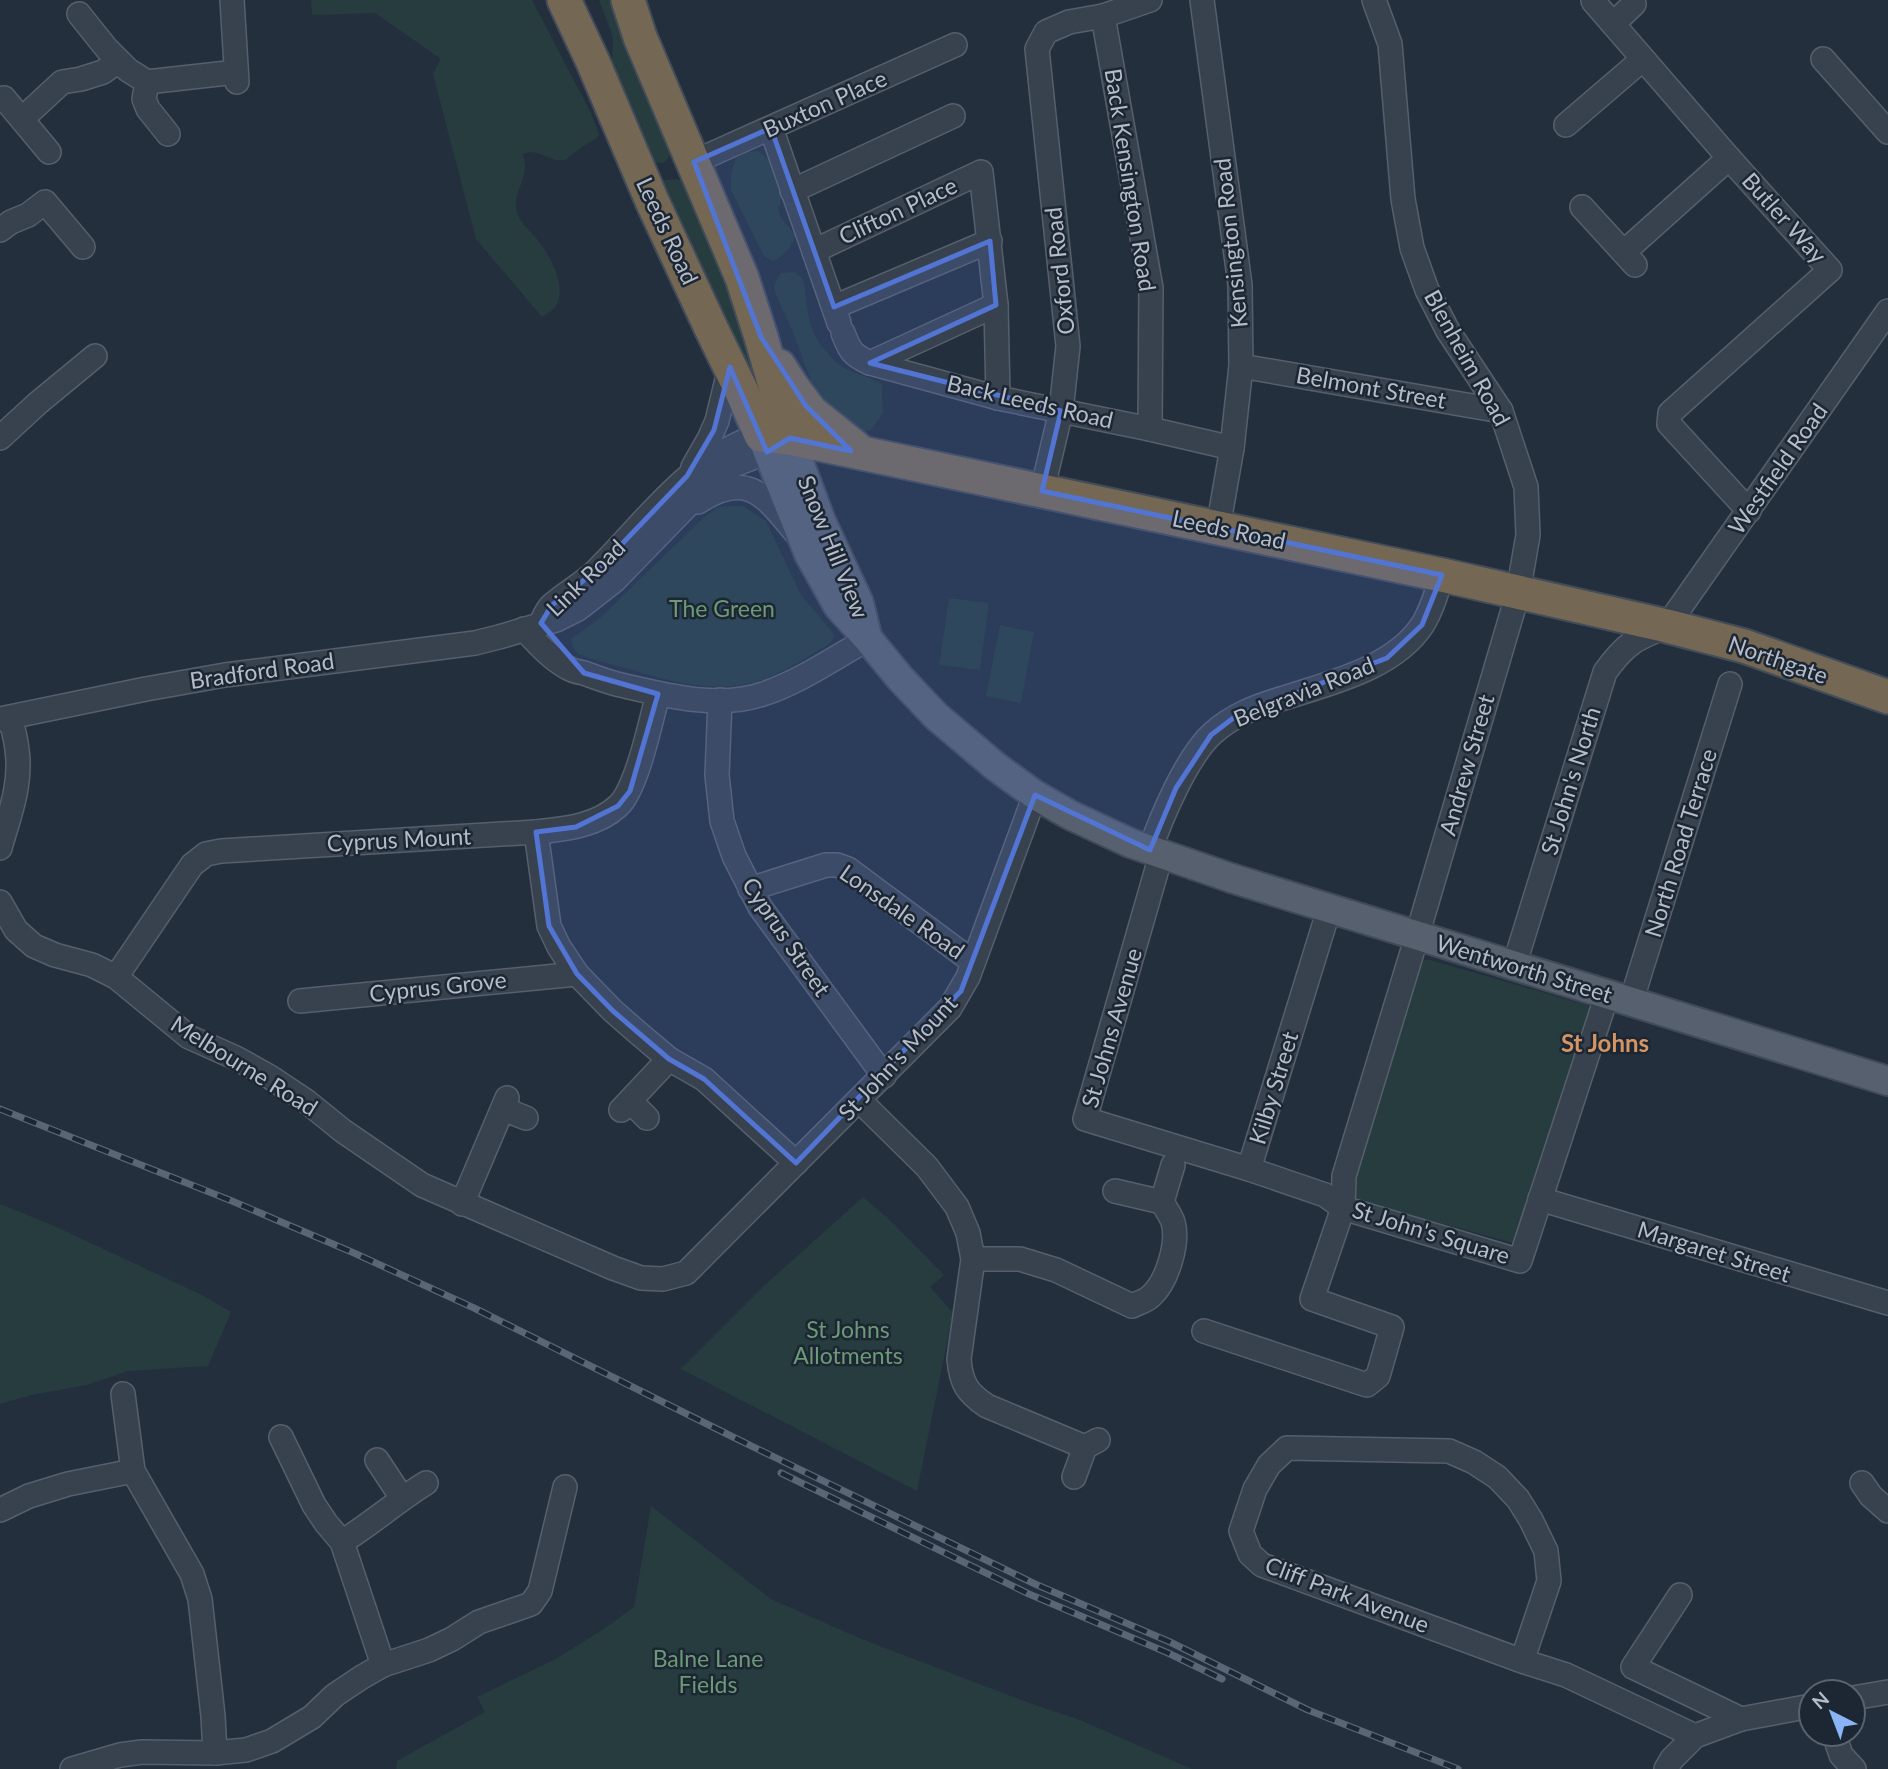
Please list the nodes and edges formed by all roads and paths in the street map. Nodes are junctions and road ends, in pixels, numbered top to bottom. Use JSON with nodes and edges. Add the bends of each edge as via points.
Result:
{"nodes":[{"id":1,"x":232,"y":0,"type":"edge"},
{"id":2,"x":564,"y":0,"type":"edge"},
{"id":3,"x":628,"y":0,"type":"edge"},
{"id":4,"x":1150,"y":0,"type":"edge"},
{"id":5,"x":1202,"y":0,"type":"edge"},
{"id":6,"x":1374,"y":0,"type":"edge"},
{"id":7,"x":1593,"y":1,"type":"edge"},
{"id":8,"x":1634,"y":4,"type":"dead end"},
{"id":9,"x":79,"y":14,"type":"dead end"},
{"id":10,"x":1103,"y":16,"type":"junction"},
{"id":11,"x":1613,"y":23,"type":"junction"},
{"id":12,"x":955,"y":45,"type":"dead end"},
{"id":13,"x":1643,"y":59,"type":"junction"},
{"id":14,"x":1823,"y":59,"type":"dead end"},
{"id":15,"x":118,"y":61,"type":"junction"},
{"id":16,"x":147,"y":82,"type":"junction"},
{"id":17,"x":4,"y":97,"type":"dead end"},
{"id":18,"x":953,"y":116,"type":"dead end"},
{"id":19,"x":22,"y":119,"type":"junction"},
{"id":20,"x":1566,"y":125,"type":"dead end"},
{"id":21,"x":771,"y":128,"type":"junction"},
{"id":22,"x":1888,"y":132,"type":"edge"},
{"id":23,"x":168,"y":134,"type":"dead end"},
{"id":24,"x":49,"y":152,"type":"dead end"},
{"id":25,"x":1729,"y":158,"type":"junction"},
{"id":26,"x":694,"y":162,"type":"junction"},
{"id":27,"x":638,"y":169,"type":"junction"},
{"id":28,"x":792,"y":191,"type":"junction"},
{"id":29,"x":1582,"y":207,"type":"dead end"},
{"id":30,"x":0,"y":230,"type":"edge"},
{"id":31,"x":990,"y":240,"type":"junction"},
{"id":32,"x":83,"y":247,"type":"dead end"},
{"id":33,"x":814,"y":251,"type":"junction"},
{"id":34,"x":996,"y":305,"type":"junction"},
{"id":35,"x":1888,"y":312,"type":"edge"},
{"id":36,"x":839,"y":321,"type":"junction"},
{"id":37,"x":761,"y":337,"type":"junction"},
{"id":38,"x":95,"y":356,"type":"dead end"},
{"id":39,"x":870,"y":363,"type":"junction"},
{"id":40,"x":730,"y":366,"type":"junction"},
{"id":41,"x":1241,"y":366,"type":"junction"},
{"id":42,"x":998,"y":398,"type":"junction"},
{"id":43,"x":1061,"y":411,"type":"junction"},
{"id":44,"x":1501,"y":411,"type":"junction"},
{"id":45,"x":1150,"y":429,"type":"junction"},
{"id":46,"x":0,"y":438,"type":"edge"},
{"id":47,"x":773,"y":442,"type":"junction"},
{"id":48,"x":1232,"y":448,"type":"junction"},
{"id":49,"x":865,"y":454,"type":"junction"},
{"id":50,"x":687,"y":476,"type":"junction"},
{"id":51,"x":1042,"y":491,"type":"junction"},
{"id":52,"x":1749,"y":511,"type":"junction"},
{"id":53,"x":675,"y":517,"type":"junction"},
{"id":54,"x":1218,"y":528,"type":"junction"},
{"id":55,"x":804,"y":543,"type":"junction"},
{"id":56,"x":1442,"y":575,"type":"junction"},
{"id":57,"x":1518,"y":593,"type":"junction"},
{"id":58,"x":533,"y":626,"type":"junction"},
{"id":59,"x":1667,"y":626,"type":"junction"},
{"id":60,"x":868,"y":639,"type":"junction"},
{"id":61,"x":1730,"y":684,"type":"dead end"},
{"id":62,"x":658,"y":694,"type":"junction"},
{"id":63,"x":1888,"y":697,"type":"edge"},
{"id":64,"x":720,"y":700,"type":"junction"},
{"id":65,"x":5,"y":718,"type":"edge"},
{"id":66,"x":1035,"y":795,"type":"junction"},
{"id":67,"x":536,"y":832,"type":"junction"},
{"id":68,"x":0,"y":848,"type":"edge"},
{"id":69,"x":1156,"y":853,"type":"junction"},
{"id":70,"x":750,"y":889,"type":"junction"},
{"id":71,"x":0,"y":902,"type":"edge"},
{"id":72,"x":1329,"y":909,"type":"junction"},
{"id":73,"x":1417,"y":936,"type":"junction"},
{"id":74,"x":972,"y":962,"type":"junction"},
{"id":75,"x":1514,"y":966,"type":"junction"},
{"id":76,"x":577,"y":974,"type":"junction"},
{"id":77,"x":116,"y":976,"type":"junction"},
{"id":78,"x":1619,"y":998,"type":"junction"},
{"id":79,"x":300,"y":1001,"type":"dead end"},
{"id":80,"x":669,"y":1059,"type":"junction"},
{"id":81,"x":884,"y":1076,"type":"junction"},
{"id":82,"x":1888,"y":1081,"type":"edge"},
{"id":83,"x":859,"y":1100,"type":"junction"},
{"id":84,"x":526,"y":1118,"type":"dead end"},
{"id":85,"x":648,"y":1118,"type":"dead end"},
{"id":86,"x":796,"y":1163,"type":"junction"},
{"id":87,"x":1173,"y":1166,"type":"dead end"},
{"id":88,"x":1249,"y":1169,"type":"junction"},
{"id":89,"x":1115,"y":1191,"type":"dead end"},
{"id":90,"x":1540,"y":1199,"type":"junction"},
{"id":91,"x":1162,"y":1202,"type":"junction"},
{"id":92,"x":462,"y":1203,"type":"junction"},
{"id":93,"x":1343,"y":1208,"type":"junction"},
{"id":94,"x":973,"y":1259,"type":"junction"},
{"id":95,"x":687,"y":1273,"type":"joint"},
{"id":96,"x":1878,"y":1307,"type":"edge"},
{"id":97,"x":1204,"y":1331,"type":"dead end"},
{"id":98,"x":123,"y":1394,"type":"dead end"},
{"id":99,"x":281,"y":1437,"type":"dead end"},
{"id":100,"x":377,"y":1460,"type":"dead end"},
{"id":101,"x":132,"y":1471,"type":"junction"},
{"id":102,"x":1074,"y":1477,"type":"dead end"},
{"id":103,"x":426,"y":1483,"type":"dead end"},
{"id":104,"x":1862,"y":1483,"type":"dead end"},
{"id":105,"x":565,"y":1487,"type":"dead end"},
{"id":106,"x":402,"y":1498,"type":"junction"},
{"id":107,"x":0,"y":1510,"type":"edge"},
{"id":108,"x":1888,"y":1511,"type":"edge"},
{"id":109,"x":342,"y":1542,"type":"junction"},
{"id":110,"x":1680,"y":1595,"type":"dead end"},
{"id":111,"x":1522,"y":1661,"type":"junction"},
{"id":112,"x":383,"y":1665,"type":"junction"},
{"id":113,"x":1888,"y":1692,"type":"edge"},
{"id":114,"x":1867,"y":1696,"type":"edge"},
{"id":115,"x":1797,"y":1709,"type":"edge"},
{"id":116,"x":1741,"y":1719,"type":"junction"},
{"id":117,"x":1695,"y":1736,"type":"junction"},
{"id":118,"x":1839,"y":1748,"type":"edge"},
{"id":119,"x":215,"y":1753,"type":"junction"},
{"id":120,"x":72,"y":1769,"type":"edge"},
{"id":121,"x":1666,"y":1769,"type":"edge"},
{"id":122,"x":1854,"y":1769,"type":"edge"}],
"edges":[{"from":1,"to":16,"type":"street","via":[[237,77]]},
{"from":2,"to":27,"type":"highway","name":"Leeds Road"},
{"from":3,"to":26,"type":"highway"},
{"from":4,"to":10,"type":"street"},
{"from":5,"to":41,"type":"street","name":"Kensington Road","via":[[1240,285]]},
{"from":6,"to":44,"type":"street","name":"Blenheim Road","via":[[1390,44],[1403,200],[1412,248],[1448,331]]},
{"from":7,"to":11,"type":"street","name":"Butler Way"},
{"from":8,"to":11,"type":"street"},
{"from":9,"to":15,"type":"street"},
{"from":10,"to":43,"type":"street","name":"Oxford Road","via":[[1046,32],[1037,49],[1068,346]]},
{"from":10,"to":45,"type":"street","name":"Back Kensington Road","via":[[1151,288]]},
{"from":11,"to":13,"type":"street","name":"Butler Way"},
{"from":12,"to":21,"type":"street","name":"Buxton Place"},
{"from":13,"to":20,"type":"street"},
{"from":13,"to":25,"type":"street","name":"Butler Way"},
{"from":14,"to":22,"type":"street"},
{"from":15,"to":16,"type":"street"},
{"from":15,"to":19,"type":"street","via":[[103,72],[62,82]]},
{"from":16,"to":23,"type":"street","via":[[144,99],[148,109]]},
{"from":17,"to":19,"type":"street"},
{"from":18,"to":28,"type":"street"},
{"from":19,"to":24,"type":"street"},
{"from":21,"to":26,"type":"street","name":"Buxton Place"},
{"from":21,"to":28,"type":"street","name":"Back Leeds Road"},
{"from":25,"to":29,"type":"street","via":[[1630,258]]},
{"from":25,"to":52,"type":"street","name":"Butler Way","via":[[1830,270],[1670,413],[1669,424]]},
{"from":26,"to":27,"type":"highway","via":[[658,174]]},
{"from":26,"to":37,"type":"highway"},
{"from":27,"to":40,"type":"highway","name":"Leeds Road"},
{"from":28,"to":33,"type":"street","name":"Back Leeds Road"},
{"from":30,"to":32,"type":"street","via":[[45,202]]},
{"from":31,"to":33,"type":"street","name":"Clifton Place","via":[[981,172]]},
{"from":31,"to":34,"type":"street"},
{"from":31,"to":36,"type":"street"},
{"from":33,"to":36,"type":"street","name":"Back Leeds Road"},
{"from":34,"to":39,"type":"street"},
{"from":34,"to":42,"type":"street"},
{"from":35,"to":52,"type":"street","name":"Westfield Road"},
{"from":36,"to":39,"type":"street","name":"Back Leeds Road","via":[[850,352]]},
{"from":37,"to":47,"type":"highway"},
{"from":37,"to":49,"type":"highway","via":[[811,412]]},
{"from":38,"to":46,"type":"street"},
{"from":39,"to":42,"type":"street","name":"Back Leeds Road"},
{"from":40,"to":47,"type":"highway","name":"Leeds Road"},
{"from":40,"to":50,"type":"street","via":[[714,430]]},
{"from":41,"to":44,"type":"street","name":"Belmont Street"},
{"from":41,"to":48,"type":"street","name":"Kensington Road"},
{"from":42,"to":43,"type":"street","name":"Back Leeds Road"},
{"from":43,"to":45,"type":"street","name":"Back Leeds Road"},
{"from":43,"to":51,"type":"street","name":"Oxford Road"},
{"from":44,"to":57,"type":"street","name":"Blenheim Road","via":[[1526,486],[1528,535]]},
{"from":45,"to":48,"type":"street","name":"Back Leeds Road"},
{"from":47,"to":49,"type":"highway","name":"Leeds Road"},
{"from":47,"to":50,"type":"street","name":"Link Road","via":[[749,439]]},
{"from":47,"to":53,"type":"street","name":"Link Road","via":[[719,474]]},
{"from":47,"to":55,"type":"main road","name":"Snow Hill View"},
{"from":47,"to":60,"type":"main road","name":"Snow Hill View","via":[[821,521],[859,603]]},
{"from":48,"to":54,"type":"street","name":"Kensington Road"},
{"from":49,"to":51,"type":"highway","name":"Leeds Road"},
{"from":50,"to":58,"type":"street","name":"Link Road","via":[[597,570]]},
{"from":51,"to":54,"type":"highway","name":"Leeds Road"},
{"from":52,"to":59,"type":"street","name":"Westfield Road"},
{"from":53,"to":55,"type":"street","via":[[715,492],[744,487],[768,501]]},
{"from":53,"to":58,"type":"street","name":"Link Road","via":[[602,592],[569,614]]},
{"from":54,"to":56,"type":"highway","name":"Leeds Road"},
{"from":55,"to":60,"type":"main road","name":"Snow Hill View","via":[[838,606]]},
{"from":56,"to":57,"type":"highway","name":"Leeds Road"},
{"from":56,"to":69,"type":"street","name":"Belgravia Road","via":[[1422,625],[1387,658],[1332,683],[1236,716],[1211,735],[1176,788]]},
{"from":57,"to":59,"type":"highway","name":"Leeds Road"},
{"from":57,"to":73,"type":"street","name":"Andrew Street"},
{"from":58,"to":62,"type":"street","via":[[584,673]]},
{"from":58,"to":65,"type":"street","name":"Bradford Road","via":[[464,644],[225,675]]},
{"from":59,"to":63,"type":"highway","name":"Northgate","via":[[1744,646]]},
{"from":59,"to":75,"type":"street","name":"St John's North","via":[[1621,651],[1605,672]]},
{"from":60,"to":64,"type":"street","via":[[778,689]]},
{"from":60,"to":66,"type":"main road","via":[[936,716],[978,754]]},
{"from":61,"to":78,"type":"street","name":"North Road Terrace"},
{"from":62,"to":64,"type":"street"},
{"from":62,"to":67,"type":"street","name":"Cyprus Mount","via":[[630,791],[618,806],[576,827]]},
{"from":64,"to":70,"type":"street","name":"Cyprus Street","via":[[717,775],[722,821]]},
{"from":65,"to":68,"type":"street","via":[[18,752],[18,776]]},
{"from":66,"to":69,"type":"main road"},
{"from":66,"to":74,"type":"street","name":"St John's Mount"},
{"from":67,"to":76,"type":"street","via":[[549,926]]},
{"from":67,"to":77,"type":"street","name":"Cyprus Mount","via":[[206,854],[192,865]]},
{"from":69,"to":72,"type":"main road","name":"Wentworth Street"},
{"from":69,"to":88,"type":"street","name":"St Johns Avenue","via":[[1085,1119]]},
{"from":70,"to":74,"type":"street","name":"Lonsdale Road","via":[[825,864],[837,865]]},
{"from":70,"to":81,"type":"street","name":"Cyprus Street"},
{"from":71,"to":77,"type":"street","name":"Melbourne Road","via":[[16,930],[34,946]]},
{"from":72,"to":73,"type":"main road","name":"Wentworth Street"},
{"from":72,"to":88,"type":"street","name":"Kilby Street"},
{"from":73,"to":75,"type":"main road","name":"Wentworth Street"},
{"from":73,"to":93,"type":"street","name":"St John's Square","via":[[1344,1176]]},
{"from":74,"to":81,"type":"street","name":"St John's Mount","via":[[950,1008]]},
{"from":75,"to":78,"type":"main road","name":"Wentworth Street"},
{"from":76,"to":79,"type":"street","name":"Cyprus Grove"},
{"from":76,"to":80,"type":"street"},
{"from":77,"to":92,"type":"street","name":"Melbourne Road","via":[[189,1037],[270,1077],[422,1185]]},
{"from":78,"to":82,"type":"main road","name":"Wentworth Street"},
{"from":78,"to":90,"type":"street","name":"St John's Square"},
{"from":80,"to":85,"type":"street","via":[[626,1106]]},
{"from":80,"to":86,"type":"street","via":[[704,1079]]},
{"from":81,"to":83,"type":"street","name":"St John's Mount"},
{"from":83,"to":86,"type":"street","name":"St John's Mount"},
{"from":83,"to":94,"type":"street","via":[[927,1167],[957,1207]]},
{"from":84,"to":92,"type":"street","via":[[505,1104]]},
{"from":86,"to":95,"type":"street","name":"St John's Mount"},
{"from":87,"to":91,"type":"street"},
{"from":88,"to":93,"type":"street","name":"Kilby Street","via":[[1325,1195]]},
{"from":89,"to":91,"type":"street"},
{"from":90,"to":93,"type":"street","name":"St John's Square","via":[[1520,1261]]},
{"from":90,"to":96,"type":"street","name":"Margaret Street"},
{"from":91,"to":94,"type":"street","via":[[1173,1222],[1169,1265],[1162,1284],[1134,1316],[1056,1270],[1020,1259]]},
{"from":92,"to":95,"type":"street","name":"Melbourne Road","via":[[641,1278]]},
{"from":93,"to":97,"type":"street","via":[[1312,1299],[1392,1327],[1378,1376],[1367,1385]]},
{"from":94,"to":102,"type":"street","via":[[959,1293],[960,1373],[966,1387],[987,1406],[1092,1443]]},
{"from":98,"to":101,"type":"street"},
{"from":99,"to":109,"type":"street","via":[[290,1476]]},
{"from":100,"to":106,"type":"street"},
{"from":101,"to":107,"type":"street","via":[[68,1484]]},
{"from":101,"to":119,"type":"street","via":[[197,1587]]},
{"from":103,"to":106,"type":"street"},
{"from":104,"to":108,"type":"street"},
{"from":105,"to":112,"type":"street","via":[[566,1516],[540,1591],[531,1604],[447,1630],[429,1650]]},
{"from":106,"to":109,"type":"street"},
{"from":109,"to":112,"type":"street"},
{"from":110,"to":116,"type":"street","via":[[1633,1667]]},
{"from":111,"to":111,"type":"street","name":"Cliff Park Avenue","via":[[1262,1565],[1250,1554],[1241,1531],[1255,1489],[1269,1465],[1287,1448],[1449,1451],[1497,1477],[1518,1499],[1546,1551],[1549,1581]]},
{"from":111,"to":117,"type":"street","name":"Cliff Park Avenue","via":[[1566,1675]]},
{"from":112,"to":119,"type":"street","via":[[272,1741]]},
{"from":113,"to":114,"type":"street"},
{"from":115,"to":116,"type":"street"},
{"from":116,"to":117,"type":"street"},
{"from":117,"to":121,"type":"street"},
{"from":118,"to":122,"type":"street"},
{"from":119,"to":120,"type":"street","via":[[142,1752]]}]}
